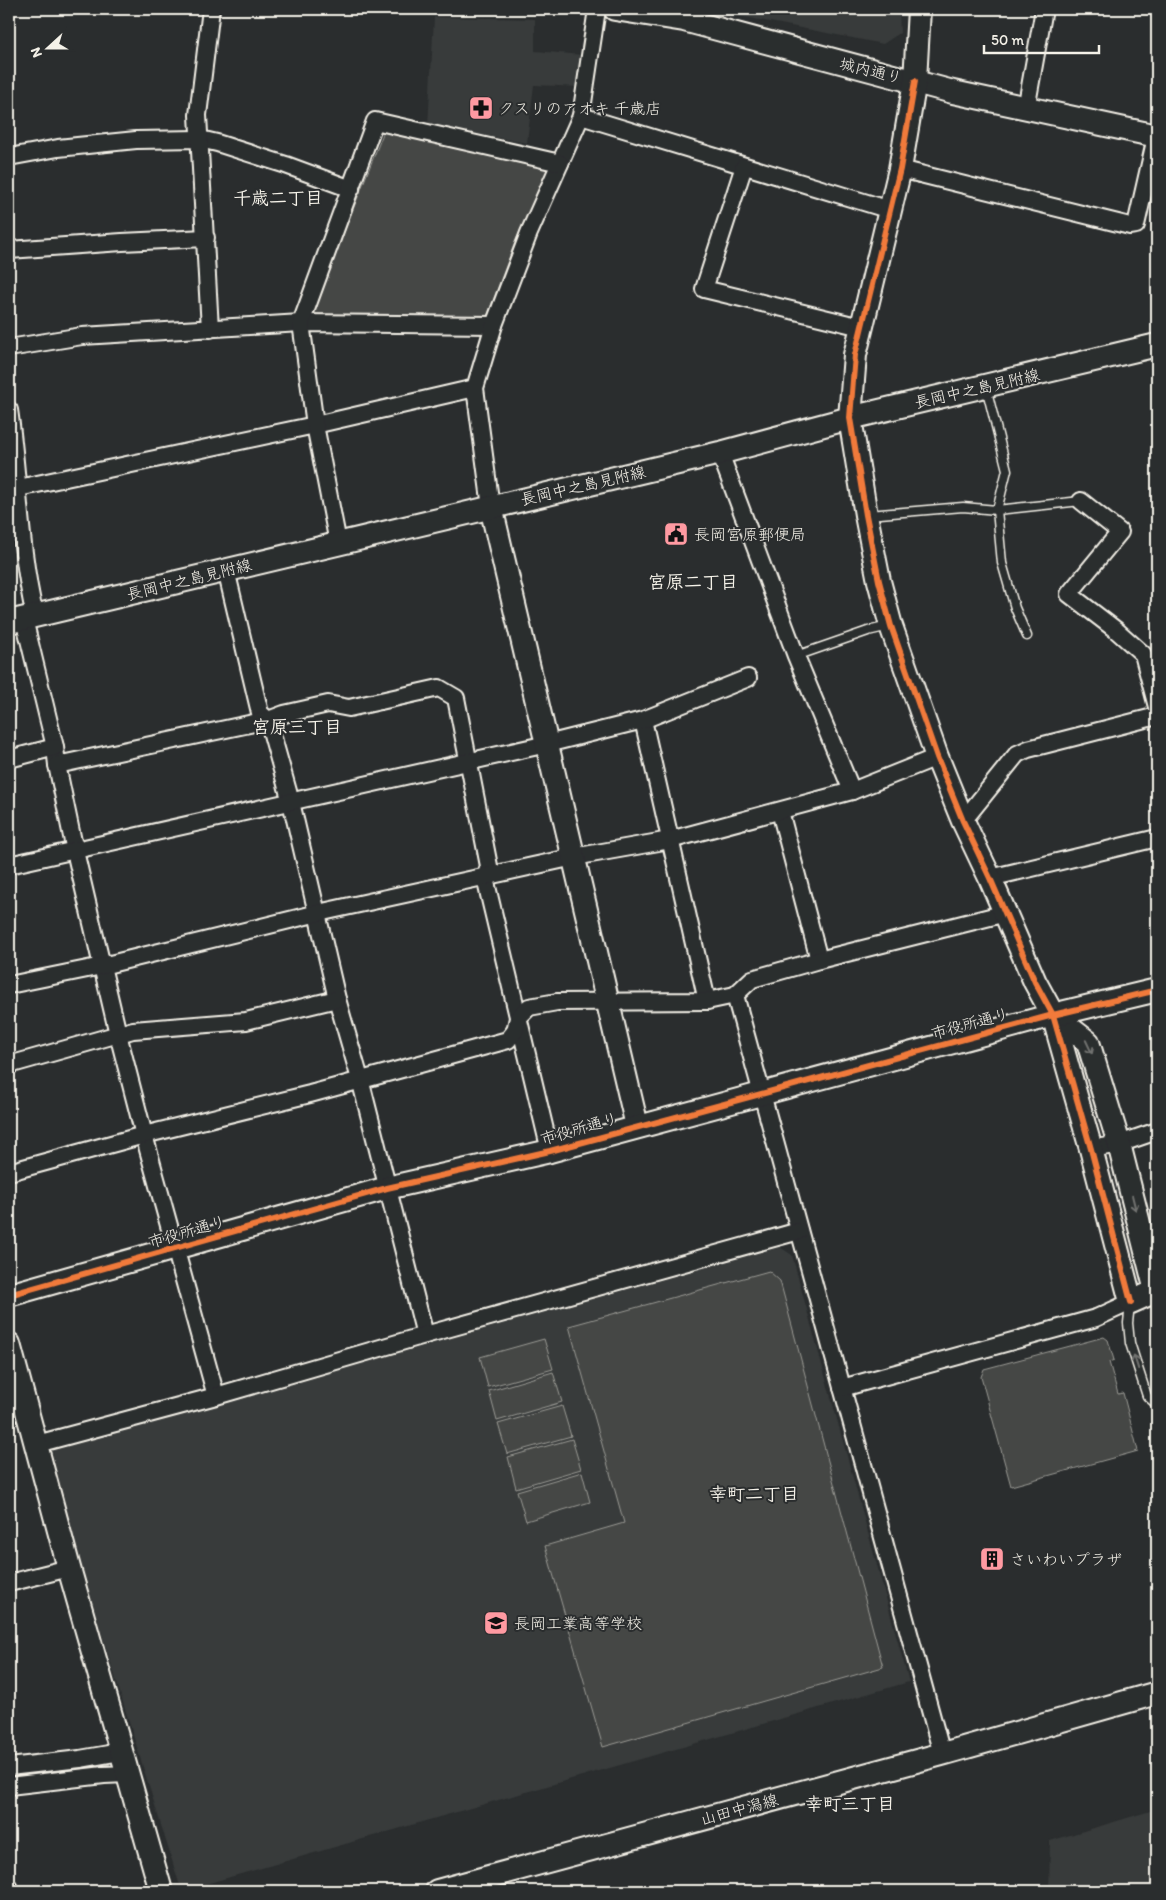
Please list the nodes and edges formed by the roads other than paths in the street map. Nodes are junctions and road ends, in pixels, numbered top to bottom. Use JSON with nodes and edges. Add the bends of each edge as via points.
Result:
{"nodes":[{"id":1,"x":211,"y":9,"type":"edge"},
{"id":2,"x":597,"y":9,"type":"edge"},
{"id":3,"x":615,"y":9,"type":"edge"},
{"id":4,"x":919,"y":9,"type":"edge"},
{"id":5,"x":1044,"y":9,"type":"edge"},
{"id":6,"x":914,"y":81,"type":"junction"},
{"id":7,"x":1026,"y":109,"type":"junction"},
{"id":8,"x":581,"y":116,"type":"junction"},
{"id":9,"x":1157,"y":135,"type":"edge"},
{"id":10,"x":200,"y":139,"type":"junction"},
{"id":11,"x":9,"y":157,"type":"edge"},
{"id":12,"x":560,"y":163,"type":"junction"},
{"id":13,"x":744,"y":166,"type":"junction"},
{"id":14,"x":900,"y":169,"type":"junction"},
{"id":15,"x":351,"y":189,"type":"junction"},
{"id":16,"x":890,"y":210,"type":"junction"},
{"id":17,"x":206,"y":238,"type":"junction"},
{"id":18,"x":9,"y":250,"type":"edge"},
{"id":19,"x":301,"y":323,"type":"junction"},
{"id":20,"x":494,"y":325,"type":"junction"},
{"id":21,"x":861,"y":327,"type":"junction"},
{"id":22,"x":210,"y":329,"type":"junction"},
{"id":23,"x":1157,"y":345,"type":"edge"},
{"id":24,"x":9,"y":348,"type":"edge"},
{"id":25,"x":986,"y":386,"type":"junction"},
{"id":26,"x":475,"y":388,"type":"junction"},
{"id":27,"x":9,"y":410,"type":"edge"},
{"id":28,"x":850,"y":418,"type":"junction"},
{"id":29,"x":315,"y":425,"type":"junction"},
{"id":30,"x":720,"y":454,"type":"junction"},
{"id":31,"x":12,"y":489,"type":"edge"},
{"id":32,"x":1081,"y":501,"type":"joint"},
{"id":33,"x":491,"y":507,"type":"junction"},
{"id":34,"x":997,"y":510,"type":"junction"},
{"id":35,"x":866,"y":515,"type":"junction"},
{"id":36,"x":338,"y":543,"type":"junction"},
{"id":37,"x":226,"y":570,"type":"junction"},
{"id":38,"x":23,"y":619,"type":"edge"},
{"id":39,"x":891,"y":626,"type":"junction"},
{"id":40,"x":1027,"y":636,"type":"dead end"},
{"id":41,"x":796,"y":656,"type":"junction"},
{"id":42,"x":748,"y":678,"type":"dead end"},
{"id":43,"x":1157,"y":707,"type":"edge"},
{"id":44,"x":1157,"y":716,"type":"edge"},
{"id":45,"x":268,"y":720,"type":"junction"},
{"id":46,"x":643,"y":720,"type":"junction"},
{"id":47,"x":547,"y":744,"type":"junction"},
{"id":48,"x":55,"y":747,"type":"junction"},
{"id":49,"x":937,"y":757,"type":"junction"},
{"id":50,"x":9,"y":759,"type":"edge"},
{"id":51,"x":469,"y":761,"type":"junction"},
{"id":52,"x":57,"y":765,"type":"junction"},
{"id":53,"x":852,"y":791,"type":"junction"},
{"id":54,"x":291,"y":802,"type":"junction"},
{"id":55,"x":780,"y":811,"type":"junction"},
{"id":56,"x":963,"y":821,"type":"junction"},
{"id":57,"x":1157,"y":838,"type":"edge"},
{"id":58,"x":670,"y":840,"type":"junction"},
{"id":59,"x":76,"y":851,"type":"junction"},
{"id":60,"x":574,"y":857,"type":"junction"},
{"id":61,"x":9,"y":865,"type":"edge"},
{"id":62,"x":485,"y":878,"type":"junction"},
{"id":63,"x":990,"y":878,"type":"junction"},
{"id":64,"x":318,"y":913,"type":"junction"},
{"id":65,"x":1006,"y":913,"type":"junction"},
{"id":66,"x":818,"y":960,"type":"junction"},
{"id":67,"x":102,"y":966,"type":"junction"},
{"id":68,"x":9,"y":985,"type":"edge"},
{"id":69,"x":1157,"y":990,"type":"edge"},
{"id":70,"x":735,"y":995,"type":"junction"},
{"id":71,"x":337,"y":999,"type":"junction"},
{"id":72,"x":707,"y":1001,"type":"junction"},
{"id":73,"x":607,"y":1002,"type":"junction"},
{"id":74,"x":1053,"y":1015,"type":"junction"},
{"id":75,"x":518,"y":1018,"type":"junction"},
{"id":76,"x":118,"y":1034,"type":"junction"},
{"id":77,"x":9,"y":1065,"type":"edge"},
{"id":78,"x":360,"y":1079,"type":"junction"},
{"id":79,"x":762,"y":1094,"type":"junction"},
{"id":80,"x":637,"y":1126,"type":"junction"},
{"id":81,"x":1157,"y":1131,"type":"edge"},
{"id":82,"x":144,"y":1135,"type":"junction"},
{"id":83,"x":1119,"y":1144,"type":"junction"},
{"id":84,"x":1091,"y":1149,"type":"junction"},
{"id":85,"x":550,"y":1152,"type":"junction"},
{"id":86,"x":9,"y":1172,"type":"edge"},
{"id":87,"x":387,"y":1188,"type":"junction"},
{"id":88,"x":799,"y":1231,"type":"junction"},
{"id":89,"x":176,"y":1249,"type":"junction"},
{"id":90,"x":1157,"y":1293,"type":"edge"},
{"id":91,"x":9,"y":1295,"type":"edge"},
{"id":92,"x":1131,"y":1302,"type":"junction"},
{"id":93,"x":425,"y":1335,"type":"junction"},
{"id":94,"x":9,"y":1344,"type":"edge"},
{"id":95,"x":842,"y":1388,"type":"junction"},
{"id":96,"x":216,"y":1396,"type":"junction"},
{"id":97,"x":1157,"y":1402,"type":"edge"},
{"id":98,"x":37,"y":1444,"type":"junction"},
{"id":99,"x":69,"y":1568,"type":"junction"},
{"id":100,"x":9,"y":1583,"type":"edge"},
{"id":101,"x":1157,"y":1693,"type":"edge"},
{"id":102,"x":120,"y":1752,"type":"junction"},
{"id":103,"x":942,"y":1754,"type":"junction"},
{"id":104,"x":9,"y":1767,"type":"edge"},
{"id":105,"x":127,"y":1774,"type":"junction"},
{"id":106,"x":9,"y":1786,"type":"edge"},
{"id":107,"x":9,"y":1888,"type":"edge"},
{"id":108,"x":10,"y":1891,"type":"edge"},
{"id":109,"x":161,"y":1891,"type":"edge"},
{"id":110,"x":437,"y":1891,"type":"edge"}],
"edges":[{"from":1,"to":10,"type":"street","via":[[198,115]]},
{"from":2,"to":8,"type":"street"},
{"from":3,"to":6,"type":"street","name":"城内通り","via":[[684,20]]},
{"from":4,"to":6,"type":"street"},
{"from":5,"to":7,"type":"street"},
{"from":6,"to":7,"type":"street","name":"城内通り"},
{"from":6,"to":14,"type":"street"},
{"from":7,"to":9,"type":"street","name":"城内通り"},
{"from":8,"to":12,"type":"street"},
{"from":8,"to":13,"type":"street"},
{"from":9,"to":14,"type":"street","via":[[1136,225],[1130,226]]},
{"from":10,"to":11,"type":"street","via":[[136,140]]},
{"from":10,"to":15,"type":"street"},
{"from":10,"to":17,"type":"street"},
{"from":12,"to":15,"type":"street","via":[[375,122]]},
{"from":12,"to":20,"type":"street"},
{"from":13,"to":16,"type":"street"},
{"from":13,"to":21,"type":"street","via":[[704,289]]},
{"from":14,"to":16,"type":"street"},
{"from":15,"to":19,"type":"street"},
{"from":16,"to":21,"type":"street"},
{"from":17,"to":18,"type":"street"},
{"from":17,"to":22,"type":"street"},
{"from":19,"to":20,"type":"street"},
{"from":19,"to":22,"type":"street"},
{"from":19,"to":29,"type":"street"},
{"from":20,"to":26,"type":"street"},
{"from":21,"to":28,"type":"street","via":[[855,355]]},
{"from":22,"to":24,"type":"street","via":[[82,336]]},
{"from":23,"to":25,"type":"street","name":"長岡中之島見附線"},
{"from":25,"to":28,"type":"street","name":"長岡中之島見附線"},
{"from":25,"to":34,"type":"lane","via":[[1008,470]]},
{"from":26,"to":29,"type":"street"},
{"from":26,"to":33,"type":"street"},
{"from":27,"to":31,"type":"street","via":[[13,437]]},
{"from":28,"to":30,"type":"street","name":"長岡中之島見附線"},
{"from":28,"to":35,"type":"street"},
{"from":29,"to":31,"type":"street"},
{"from":29,"to":36,"type":"street"},
{"from":30,"to":33,"type":"street","name":"長岡中之島見附線"},
{"from":30,"to":41,"type":"street"},
{"from":31,"to":38,"type":"street","via":[[29,594]]},
{"from":32,"to":34,"type":"lane"},
{"from":32,"to":43,"type":"street","via":[[1120,532],[1069,594],[1143,654]]},
{"from":33,"to":36,"type":"street","name":"長岡中之島見附線"},
{"from":33,"to":47,"type":"street"},
{"from":34,"to":35,"type":"lane","via":[[962,506]]},
{"from":34,"to":40,"type":"lane","via":[[1002,563]]},
{"from":35,"to":39,"type":"street"},
{"from":36,"to":37,"type":"street","name":"長岡中之島見附線"},
{"from":37,"to":38,"type":"street","name":"長岡中之島見附線"},
{"from":37,"to":45,"type":"street","via":[[260,713]]},
{"from":38,"to":48,"type":"street"},
{"from":39,"to":41,"type":"lane"},
{"from":39,"to":49,"type":"street"},
{"from":41,"to":53,"type":"street"},
{"from":42,"to":46,"type":"street"},
{"from":44,"to":56,"type":"street","via":[[1018,754]]},
{"from":45,"to":51,"type":"street","via":[[328,704],[349,708],[439,688],[456,698]]},
{"from":45,"to":52,"type":"street"},
{"from":45,"to":54,"type":"street"},
{"from":46,"to":47,"type":"street"},
{"from":46,"to":58,"type":"street"},
{"from":47,"to":51,"type":"street"},
{"from":47,"to":60,"type":"street"},
{"from":48,"to":50,"type":"street"},
{"from":48,"to":52,"type":"street"},
{"from":49,"to":53,"type":"street"},
{"from":49,"to":56,"type":"street"},
{"from":51,"to":54,"type":"street"},
{"from":51,"to":62,"type":"street","via":[[489,866]]},
{"from":52,"to":59,"type":"street"},
{"from":53,"to":55,"type":"street"},
{"from":54,"to":59,"type":"street"},
{"from":54,"to":64,"type":"street"},
{"from":55,"to":58,"type":"street"},
{"from":55,"to":66,"type":"street"},
{"from":56,"to":63,"type":"street"},
{"from":57,"to":63,"type":"street"},
{"from":58,"to":60,"type":"street"},
{"from":58,"to":72,"type":"street"},
{"from":59,"to":61,"type":"street"},
{"from":59,"to":67,"type":"street"},
{"from":60,"to":62,"type":"street"},
{"from":60,"to":73,"type":"street"},
{"from":62,"to":64,"type":"street"},
{"from":62,"to":75,"type":"street"},
{"from":63,"to":65,"type":"street"},
{"from":64,"to":67,"type":"street"},
{"from":64,"to":71,"type":"street"},
{"from":65,"to":66,"type":"street"},
{"from":65,"to":74,"type":"street","via":[[1035,982]]},
{"from":66,"to":70,"type":"street","via":[[752,979]]},
{"from":67,"to":68,"type":"street"},
{"from":67,"to":76,"type":"street"},
{"from":69,"to":74,"type":"street","name":"市役所通り"},
{"from":70,"to":72,"type":"street"},
{"from":70,"to":79,"type":"street"},
{"from":71,"to":76,"type":"street","via":[[246,1021],[177,1025]]},
{"from":71,"to":78,"type":"street"},
{"from":72,"to":73,"type":"street"},
{"from":73,"to":75,"type":"street","via":[[557,1002],[529,1007]]},
{"from":73,"to":80,"type":"street"},
{"from":74,"to":79,"type":"street","name":"市役所通り"},
{"from":74,"to":83,"type":"street","one_way":true,"via":[[1088,1042]]},
{"from":74,"to":84,"type":"street"},
{"from":75,"to":78,"type":"street","via":[[515,1031],[508,1040]]},
{"from":75,"to":85,"type":"street"},
{"from":76,"to":77,"type":"street"},
{"from":76,"to":82,"type":"street"},
{"from":78,"to":82,"type":"street"},
{"from":78,"to":87,"type":"street"},
{"from":79,"to":80,"type":"street","name":"市役所通り"},
{"from":79,"to":88,"type":"street"},
{"from":80,"to":85,"type":"street","name":"市役所通り"},
{"from":81,"to":83,"type":"street"},
{"from":82,"to":86,"type":"street"},
{"from":82,"to":89,"type":"street"},
{"from":83,"to":84,"type":"street"},
{"from":83,"to":90,"type":"street","one_way":true},
{"from":84,"to":92,"type":"street"},
{"from":85,"to":87,"type":"street","name":"市役所通り"},
{"from":87,"to":89,"type":"street","name":"市役所通り"},
{"from":87,"to":93,"type":"street"},
{"from":88,"to":93,"type":"street"},
{"from":88,"to":95,"type":"street"},
{"from":89,"to":91,"type":"street","name":"市役所通り"},
{"from":89,"to":96,"type":"street"},
{"from":90,"to":92,"type":"street"},
{"from":92,"to":95,"type":"street","via":[[1096,1318]]},
{"from":97,"to":92,"type":"lane","one_way":true,"via":[[1147,1396],[1130,1342]]},
{"from":93,"to":96,"type":"street"},
{"from":94,"to":98,"type":"street"},
{"from":95,"to":103,"type":"street"},
{"from":96,"to":98,"type":"street"},
{"from":98,"to":99,"type":"street"},
{"from":99,"to":100,"type":"street"},
{"from":99,"to":102,"type":"street"},
{"from":101,"to":103,"type":"street","name":"山田中潟線"},
{"from":102,"to":104,"type":"street"},
{"from":102,"to":105,"type":"street"},
{"from":103,"to":110,"type":"street","name":"山田中潟線"},
{"from":105,"to":106,"type":"street"},
{"from":105,"to":109,"type":"street"},
{"from":107,"to":108,"type":"street"}]}
